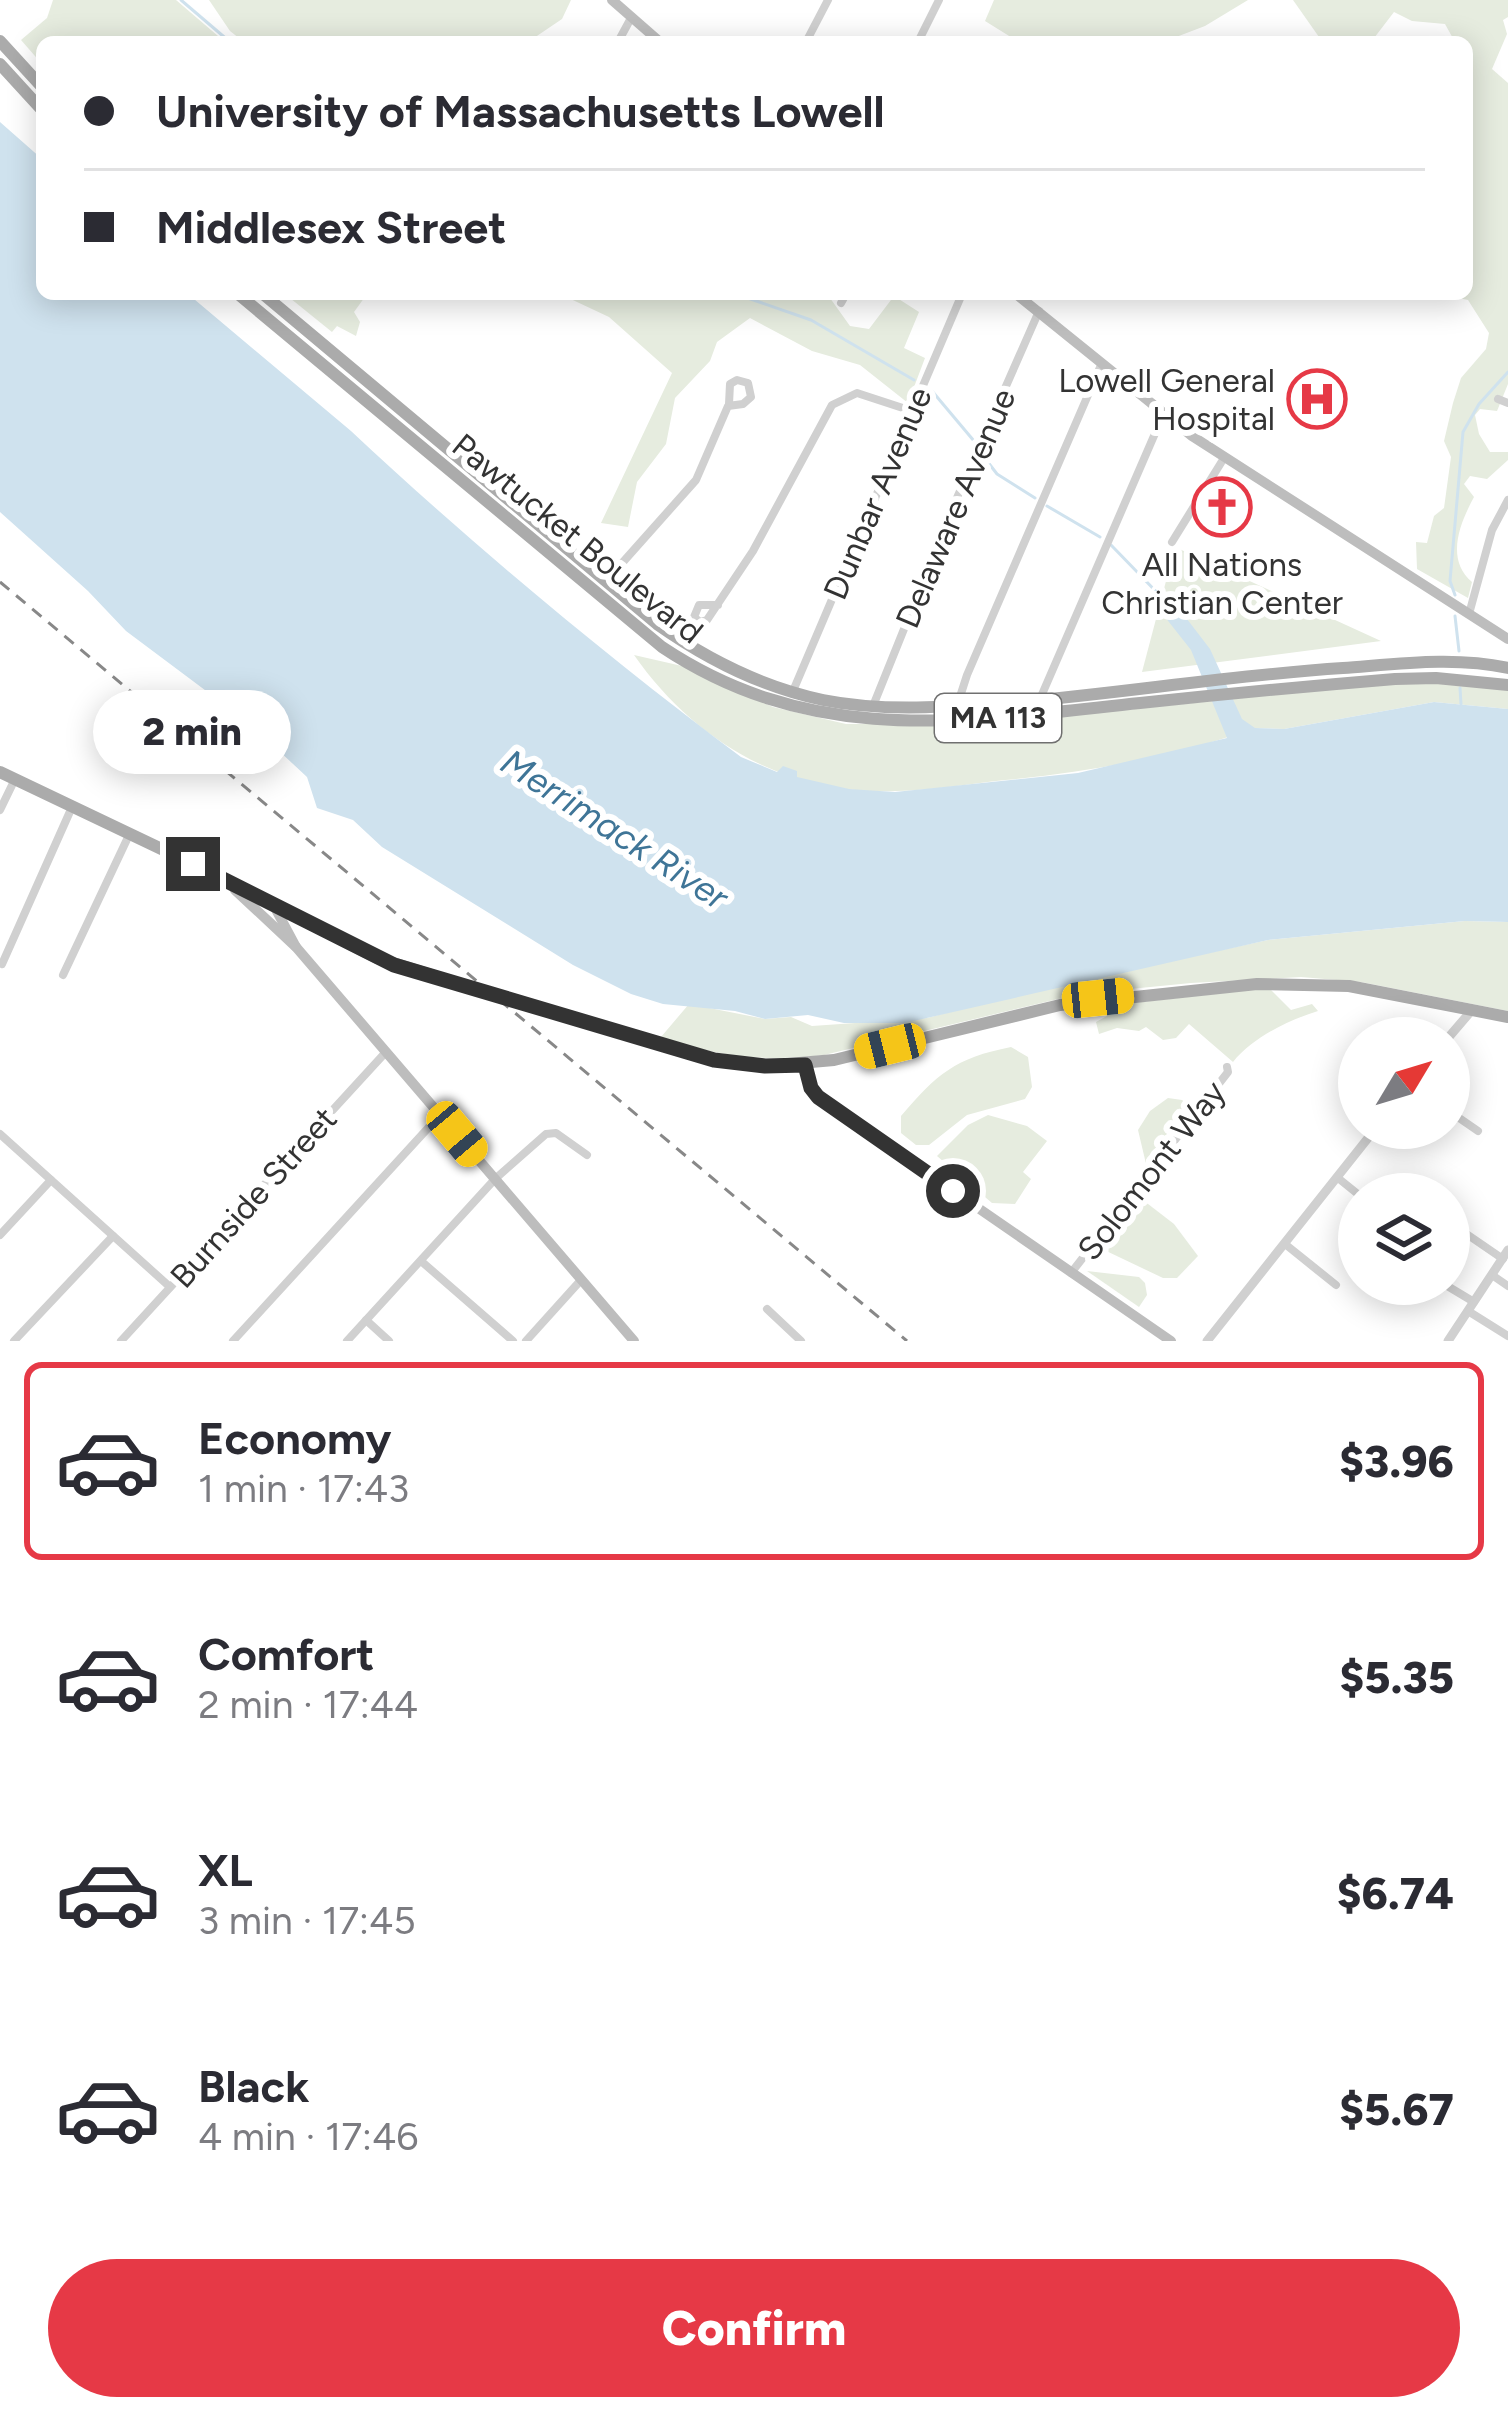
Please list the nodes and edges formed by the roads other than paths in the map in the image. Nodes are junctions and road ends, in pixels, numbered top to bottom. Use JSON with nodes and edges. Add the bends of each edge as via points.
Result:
{"nodes":[{"id":1,"x":613,"y":0,"type":"edge"},
{"id":2,"x":828,"y":0,"type":"edge"},
{"id":3,"x":939,"y":0,"type":"edge"},
{"id":4,"x":632,"y":18,"type":"junction"},
{"id":5,"x":622,"y":36,"type":"edge"},
{"id":6,"x":653,"y":36,"type":"edge"},
{"id":7,"x":809,"y":36,"type":"edge"},
{"id":8,"x":920,"y":36,"type":"edge"},
{"id":9,"x":0,"y":41,"type":"edge"},
{"id":10,"x":0,"y":64,"type":"edge"},
{"id":11,"x":36,"y":80,"type":"edge"},
{"id":12,"x":36,"y":103,"type":"edge"},
{"id":13,"x":245,"y":300,"type":"edge"},
{"id":14,"x":270,"y":300,"type":"edge"},
{"id":15,"x":959,"y":300,"type":"edge"},
{"id":16,"x":1024,"y":300,"type":"edge"},
{"id":17,"x":1040,"y":311,"type":"junction"},
{"id":18,"x":1101,"y":365,"type":"junction"},
{"id":19,"x":729,"y":404,"type":"dead end"},
{"id":20,"x":912,"y":411,"type":"junction"},
{"id":21,"x":1163,"y":415,"type":"junction"},
{"id":22,"x":1224,"y":458,"type":"junction"},
{"id":23,"x":1508,"y":500,"type":"edge"},
{"id":24,"x":1172,"y":542,"type":"dead end"},
{"id":25,"x":607,"y":580,"type":"junction"},
{"id":26,"x":718,"y":605,"type":"dead end"},
{"id":27,"x":1469,"y":615,"type":"junction"},
{"id":28,"x":1504,"y":639,"type":"edge"},
{"id":29,"x":1508,"y":669,"type":"edge"},
{"id":30,"x":1507,"y":685,"type":"edge"},
{"id":31,"x":793,"y":692,"type":"junction"},
{"id":32,"x":1039,"y":700,"type":"junction"},
{"id":33,"x":873,"y":706,"type":"junction"},
{"id":34,"x":957,"y":706,"type":"junction"},
{"id":35,"x":0,"y":772,"type":"edge"},
{"id":36,"x":15,"y":779,"type":"junction"},
{"id":37,"x":72,"y":807,"type":"junction"},
{"id":38,"x":0,"y":810,"type":"edge"},
{"id":39,"x":130,"y":833,"type":"junction"},
{"id":40,"x":219,"y":877,"type":"junction"},
{"id":41,"x":273,"y":904,"type":"junction"},
{"id":42,"x":296,"y":946,"type":"junction"},
{"id":43,"x":2,"y":964,"type":"edge"},
{"id":44,"x":63,"y":975,"type":"dead end"},
{"id":45,"x":1472,"y":1010,"type":"junction"},
{"id":46,"x":1466,"y":1017,"type":"edge"},
{"id":47,"x":1508,"y":1017,"type":"edge"},
{"id":48,"x":385,"y":1053,"type":"junction"},
{"id":49,"x":805,"y":1065,"type":"junction"},
{"id":50,"x":1227,"y":1067,"type":"dead end"},
{"id":51,"x":440,"y":1115,"type":"junction"},
{"id":52,"x":1470,"y":1125,"type":"edge"},
{"id":53,"x":1478,"y":1131,"type":"dead end"},
{"id":54,"x":0,"y":1134,"type":"edge"},
{"id":55,"x":1360,"y":1149,"type":"edge"},
{"id":56,"x":587,"y":1155,"type":"dead end"},
{"id":57,"x":1342,"y":1173,"type":"edge"},
{"id":58,"x":1338,"y":1178,"type":"edge"},
{"id":59,"x":495,"y":1179,"type":"junction"},
{"id":60,"x":51,"y":1180,"type":"junction"},
{"id":61,"x":1470,"y":1234,"type":"edge"},
{"id":62,"x":0,"y":1235,"type":"edge"},
{"id":63,"x":113,"y":1236,"type":"junction"},
{"id":64,"x":1285,"y":1244,"type":"junction"},
{"id":65,"x":1505,"y":1254,"type":"edge"},
{"id":66,"x":421,"y":1261,"type":"junction"},
{"id":67,"x":1071,"y":1273,"type":"junction"},
{"id":68,"x":1492,"y":1275,"type":"junction"},
{"id":69,"x":581,"y":1280,"type":"junction"},
{"id":70,"x":1336,"y":1285,"type":"dead end"},
{"id":71,"x":1508,"y":1286,"type":"edge"},
{"id":72,"x":170,"y":1287,"type":"junction"},
{"id":73,"x":1471,"y":1306,"type":"junction"},
{"id":74,"x":767,"y":1309,"type":"dead end"},
{"id":75,"x":366,"y":1320,"type":"junction"},
{"id":76,"x":1508,"y":1336,"type":"edge"},
{"id":77,"x":14,"y":1341,"type":"edge"},
{"id":78,"x":121,"y":1341,"type":"edge"},
{"id":79,"x":233,"y":1341,"type":"edge"},
{"id":80,"x":347,"y":1341,"type":"edge"},
{"id":81,"x":389,"y":1341,"type":"edge"},
{"id":82,"x":513,"y":1341,"type":"edge"},
{"id":83,"x":526,"y":1341,"type":"edge"},
{"id":84,"x":634,"y":1341,"type":"edge"},
{"id":85,"x":801,"y":1341,"type":"edge"},
{"id":86,"x":1171,"y":1341,"type":"edge"},
{"id":87,"x":1207,"y":1341,"type":"edge"},
{"id":88,"x":1448,"y":1341,"type":"edge"}],
"edges":[{"from":1,"to":4,"type":"main road"},
{"from":2,"to":7,"type":"street"},
{"from":3,"to":8,"type":"street"},
{"from":4,"to":5,"type":"street"},
{"from":4,"to":6,"type":"main road"},
{"from":9,"to":11,"type":"main road"},
{"from":10,"to":12,"type":"main road"},
{"from":13,"to":30,"type":"main road","name":"Pawtucket Boulevard","number":"MA 113","via":[[644,633],[743,691],[802,710],[874,720],[999,718],[1408,679]]},
{"from":14,"to":25,"type":"main road","name":"Pawtucket Boulevard","number":"MA 113"},
{"from":15,"to":20,"type":"street","name":"Dunbar Avenue"},
{"from":16,"to":17,"type":"main road"},
{"from":17,"to":18,"type":"main road"},
{"from":17,"to":33,"type":"street","name":"Delaware Avenue"},
{"from":18,"to":21,"type":"main road"},
{"from":18,"to":34,"type":"street"},
{"from":19,"to":25,"type":"street","via":[[696,481]]},
{"from":20,"to":26,"type":"street","via":[[856,393],[832,405]]},
{"from":20,"to":31,"type":"street","name":"Dunbar Avenue"},
{"from":21,"to":22,"type":"main road"},
{"from":21,"to":32,"type":"street"},
{"from":22,"to":24,"type":"street"},
{"from":22,"to":27,"type":"main road"},
{"from":23,"to":27,"type":"street"},
{"from":25,"to":31,"type":"main road","name":"Pawtucket Boulevard","number":"MA 113","via":[[703,655]]},
{"from":27,"to":28,"type":"main road"},
{"from":29,"to":30,"type":"main road"},
{"from":29,"to":32,"type":"main road","name":"Pawtucket Boulevard","number":"MA 113","via":[[1420,663]]},
{"from":31,"to":33,"type":"main road","name":"Pawtucket Boulevard","number":"MA 113"},
{"from":32,"to":34,"type":"main road","name":"Pawtucket Boulevard","number":"MA 113"},
{"from":33,"to":34,"type":"main road","name":"Pawtucket Boulevard","number":"MA 113"},
{"from":35,"to":36,"type":"main road"},
{"from":36,"to":37,"type":"main road"},
{"from":36,"to":38,"type":"street"},
{"from":37,"to":39,"type":"main road"},
{"from":37,"to":43,"type":"street"},
{"from":39,"to":40,"type":"main road"},
{"from":39,"to":44,"type":"street"},
{"from":40,"to":41,"type":"main road"},
{"from":40,"to":42,"type":"main road"},
{"from":41,"to":42,"type":"main road"},
{"from":41,"to":49,"type":"main road","bridge":true,"via":[[394,965],[714,1060]]},
{"from":42,"to":48,"type":"main road"},
{"from":45,"to":46,"type":"street"},
{"from":45,"to":47,"type":"main road"},
{"from":45,"to":49,"type":"main road","via":[[1330,985],[1190,988],[1060,1005]]},
{"from":48,"to":51,"type":"main road"},
{"from":48,"to":72,"type":"street","name":"Burnside Street"},
{"from":49,"to":67,"type":"main road","via":[[826,1103]]},
{"from":50,"to":67,"type":"street","name":"Solomont Way"},
{"from":51,"to":59,"type":"main road"},
{"from":51,"to":79,"type":"street"},
{"from":52,"to":53,"type":"street"},
{"from":54,"to":60,"type":"street"},
{"from":55,"to":57,"type":"street"},
{"from":56,"to":59,"type":"street","via":[[551,1132]]},
{"from":58,"to":64,"type":"street"},
{"from":59,"to":66,"type":"street"},
{"from":59,"to":69,"type":"main road"},
{"from":60,"to":62,"type":"street"},
{"from":60,"to":63,"type":"street"},
{"from":61,"to":65,"type":"street"},
{"from":63,"to":72,"type":"street"},
{"from":63,"to":77,"type":"street"},
{"from":64,"to":70,"type":"street"},
{"from":64,"to":87,"type":"street"},
{"from":65,"to":68,"type":"street"},
{"from":66,"to":75,"type":"street"},
{"from":66,"to":82,"type":"street"},
{"from":67,"to":86,"type":"main road"},
{"from":68,"to":71,"type":"street"},
{"from":68,"to":73,"type":"street"},
{"from":69,"to":83,"type":"street"},
{"from":69,"to":84,"type":"main road"},
{"from":72,"to":78,"type":"street","name":"Burnside Street"},
{"from":73,"to":76,"type":"street"},
{"from":73,"to":88,"type":"street"},
{"from":74,"to":85,"type":"street"},
{"from":75,"to":80,"type":"street"},
{"from":75,"to":81,"type":"street"}]}
